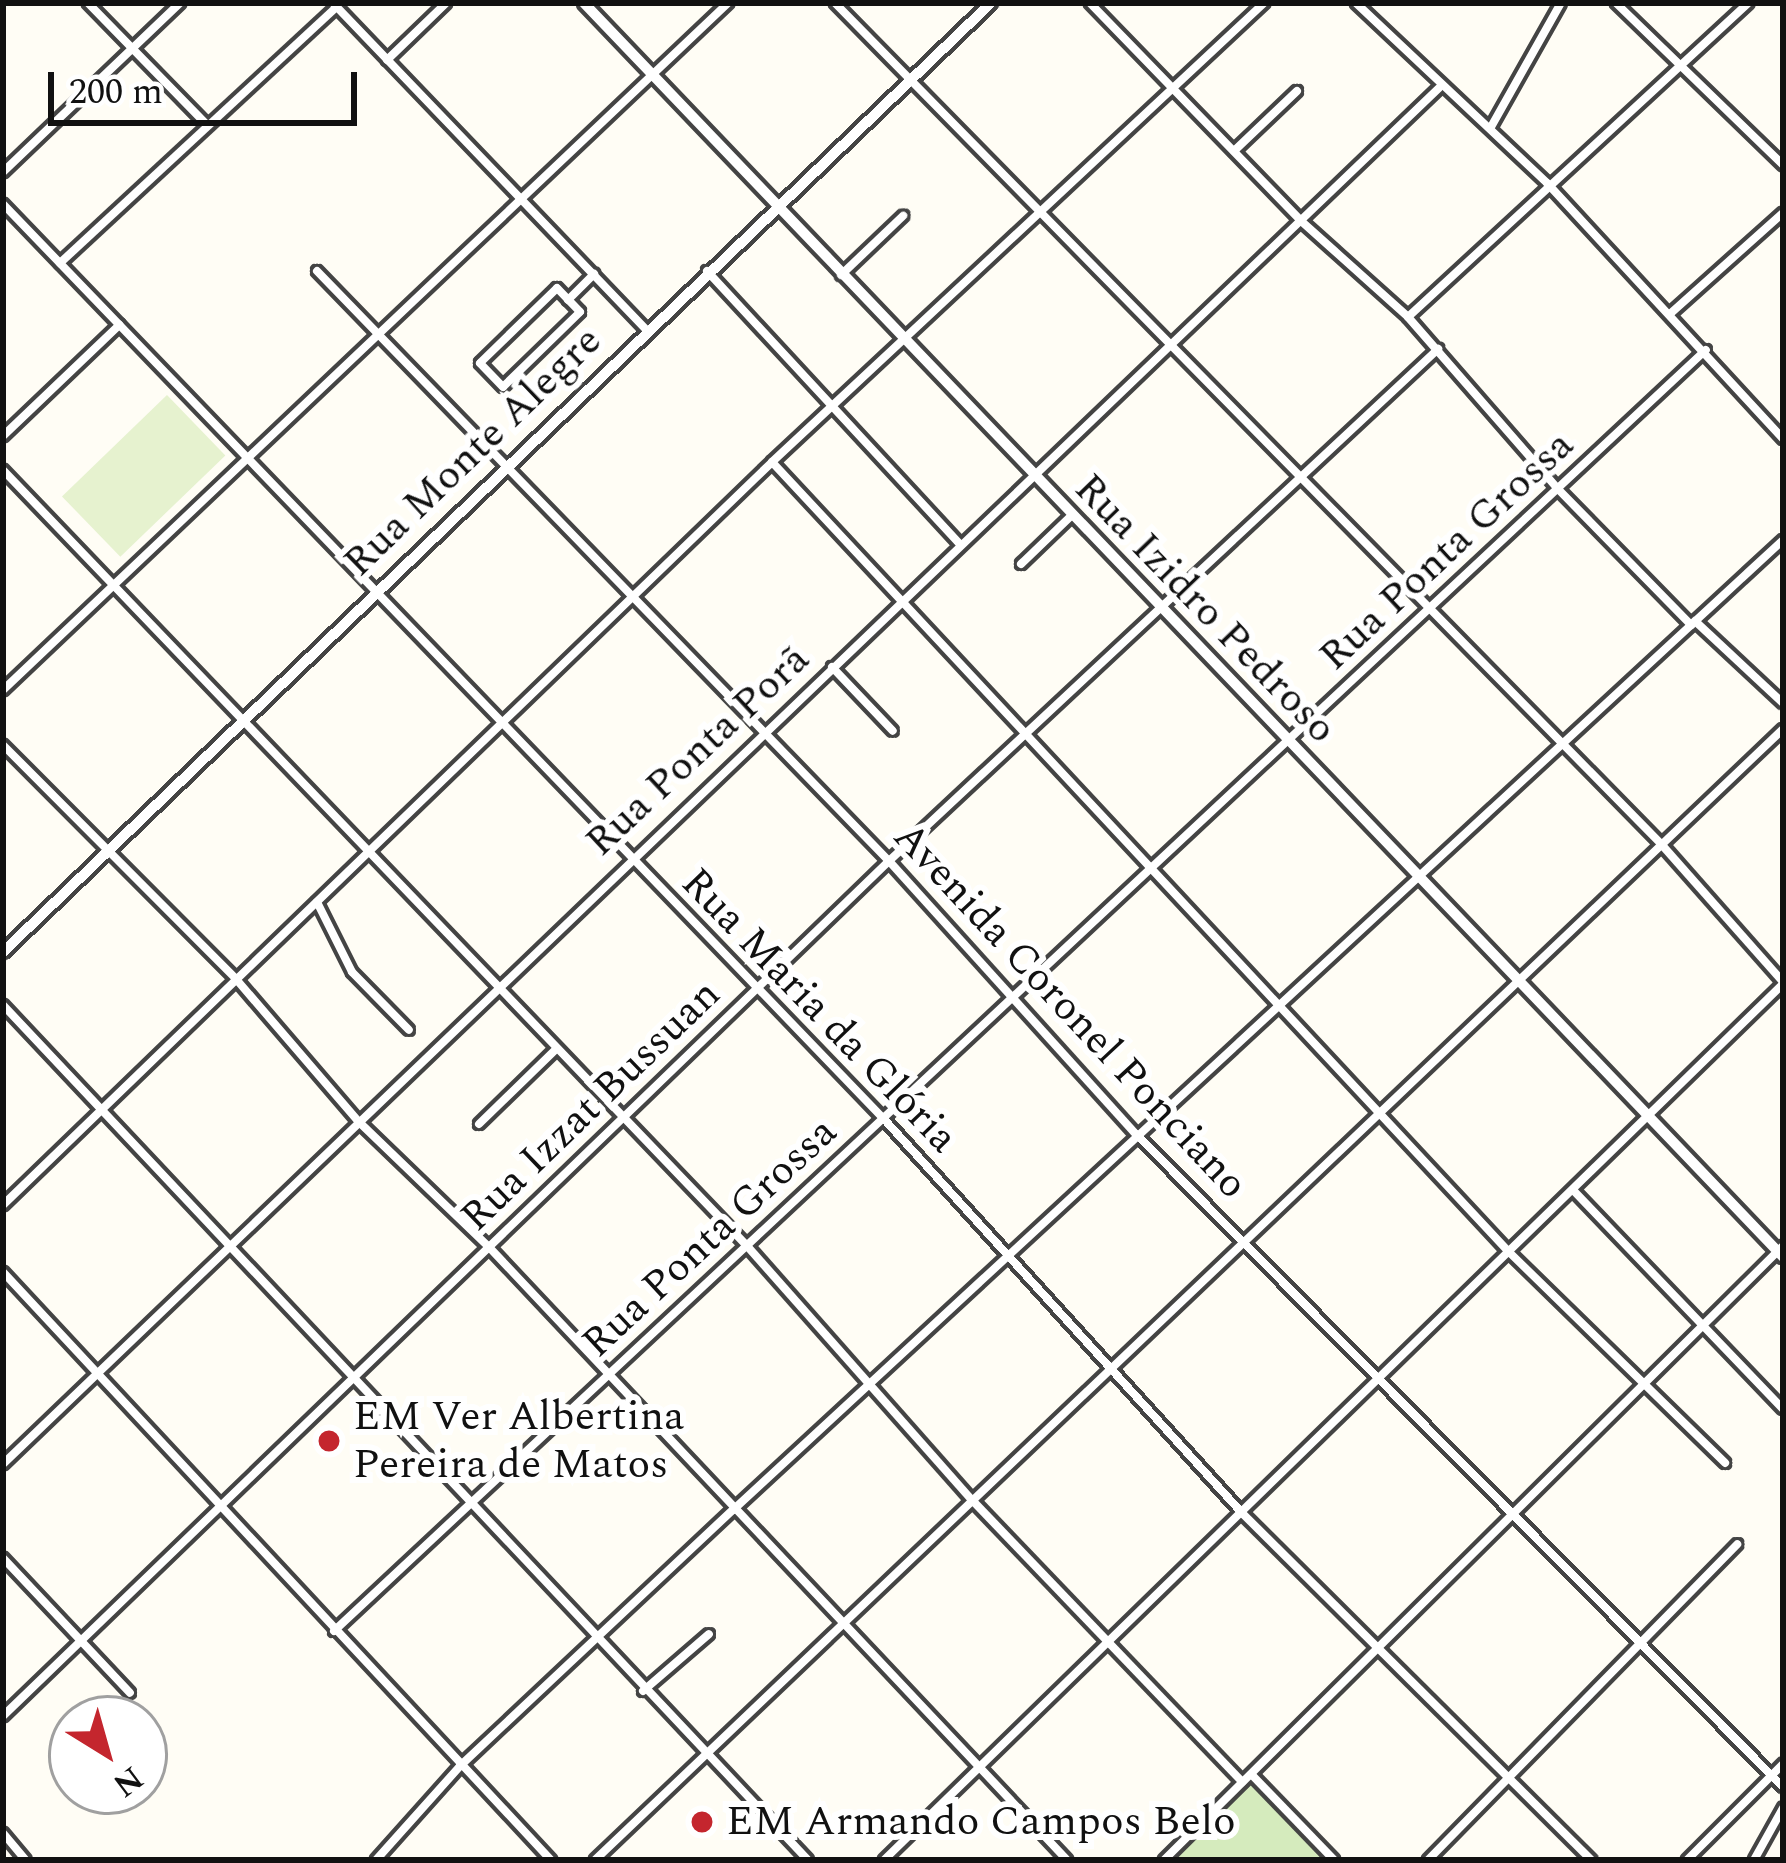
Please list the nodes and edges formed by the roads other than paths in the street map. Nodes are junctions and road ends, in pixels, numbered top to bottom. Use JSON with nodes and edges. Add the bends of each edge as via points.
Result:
{"nodes":[{"id":1,"x":88,"y":3,"type":"edge"},
{"id":2,"x":180,"y":3,"type":"edge"},
{"id":3,"x":446,"y":3,"type":"edge"},
{"id":4,"x":584,"y":3,"type":"edge"},
{"id":5,"x":728,"y":3,"type":"edge"},
{"id":6,"x":836,"y":3,"type":"edge"},
{"id":7,"x":991,"y":3,"type":"edge"},
{"id":8,"x":1090,"y":3,"type":"edge"},
{"id":9,"x":1264,"y":3,"type":"edge"},
{"id":10,"x":1356,"y":3,"type":"edge"},
{"id":11,"x":1561,"y":3,"type":"edge"},
{"id":12,"x":1616,"y":3,"type":"edge"},
{"id":13,"x":1748,"y":3,"type":"edge"},
{"id":14,"x":334,"y":5,"type":"edge"},
{"id":15,"x":133,"y":48,"type":"junction"},
{"id":16,"x":387,"y":60,"type":"junction"},
{"id":17,"x":1677,"y":62,"type":"junction"},
{"id":18,"x":652,"y":75,"type":"junction"},
{"id":19,"x":909,"y":82,"type":"junction"},
{"id":20,"x":1439,"y":88,"type":"junction"},
{"id":21,"x":1173,"y":89,"type":"junction"},
{"id":22,"x":1297,"y":91,"type":"dead end"},
{"id":23,"x":207,"y":125,"type":"junction"},
{"id":24,"x":1490,"y":127,"type":"junction"},
{"id":25,"x":1234,"y":151,"type":"junction"},
{"id":26,"x":1783,"y":165,"type":"edge"},
{"id":27,"x":3,"y":172,"type":"edge"},
{"id":28,"x":1547,"y":182,"type":"junction"},
{"id":29,"x":515,"y":196,"type":"junction"},
{"id":30,"x":3,"y":204,"type":"edge"},
{"id":31,"x":775,"y":204,"type":"junction"},
{"id":32,"x":1041,"y":212,"type":"junction"},
{"id":33,"x":1783,"y":213,"type":"edge"},
{"id":34,"x":903,"y":217,"type":"dead end"},
{"id":35,"x":1300,"y":220,"type":"junction"},
{"id":36,"x":60,"y":263,"type":"junction"},
{"id":37,"x":317,"y":271,"type":"dead end"},
{"id":38,"x":707,"y":271,"type":"junction"},
{"id":39,"x":594,"y":274,"type":"junction"},
{"id":40,"x":840,"y":276,"type":"junction"},
{"id":41,"x":568,"y":300,"type":"junction"},
{"id":42,"x":1672,"y":313,"type":"junction"},
{"id":43,"x":1408,"y":316,"type":"junction"},
{"id":44,"x":119,"y":326,"type":"junction"},
{"id":45,"x":646,"y":330,"type":"junction"},
{"id":46,"x":376,"y":331,"type":"junction"},
{"id":47,"x":1174,"y":342,"type":"junction"},
{"id":48,"x":902,"y":343,"type":"junction"},
{"id":49,"x":1438,"y":349,"type":"junction"},
{"id":50,"x":1706,"y":350,"type":"junction"},
{"id":51,"x":832,"y":407,"type":"junction"},
{"id":52,"x":3,"y":436,"type":"edge"},
{"id":53,"x":1783,"y":439,"type":"edge"},
{"id":54,"x":247,"y":459,"type":"junction"},
{"id":55,"x":772,"y":462,"type":"junction"},
{"id":56,"x":510,"y":465,"type":"junction"},
{"id":57,"x":3,"y":470,"type":"edge"},
{"id":58,"x":1030,"y":475,"type":"junction"},
{"id":59,"x":1303,"y":478,"type":"junction"},
{"id":60,"x":1556,"y":488,"type":"junction"},
{"id":61,"x":1070,"y":517,"type":"junction"},
{"id":62,"x":1783,"y":540,"type":"edge"},
{"id":63,"x":959,"y":543,"type":"junction"},
{"id":64,"x":1021,"y":564,"type":"dead end"},
{"id":65,"x":112,"y":587,"type":"junction"},
{"id":66,"x":373,"y":593,"type":"junction"},
{"id":67,"x":635,"y":595,"type":"junction"},
{"id":68,"x":897,"y":602,"type":"junction"},
{"id":69,"x":1431,"y":609,"type":"junction"},
{"id":70,"x":1159,"y":610,"type":"junction"},
{"id":71,"x":1693,"y":623,"type":"junction"},
{"id":72,"x":832,"y":667,"type":"junction"},
{"id":73,"x":3,"y":690,"type":"edge"},
{"id":74,"x":1783,"y":703,"type":"edge"},
{"id":75,"x":242,"y":722,"type":"junction"},
{"id":76,"x":501,"y":724,"type":"junction"},
{"id":77,"x":1783,"y":730,"type":"edge"},
{"id":78,"x":893,"y":731,"type":"dead end"},
{"id":79,"x":762,"y":734,"type":"junction"},
{"id":80,"x":1026,"y":734,"type":"junction"},
{"id":81,"x":1286,"y":741,"type":"junction"},
{"id":82,"x":3,"y":745,"type":"edge"},
{"id":83,"x":1561,"y":748,"type":"junction"},
{"id":84,"x":1662,"y":845,"type":"junction"},
{"id":85,"x":104,"y":852,"type":"junction"},
{"id":86,"x":367,"y":853,"type":"junction"},
{"id":87,"x":629,"y":856,"type":"junction"},
{"id":88,"x":889,"y":861,"type":"junction"},
{"id":89,"x":1150,"y":868,"type":"junction"},
{"id":90,"x":1419,"y":879,"type":"junction"},
{"id":91,"x":317,"y":902,"type":"junction"},
{"id":92,"x":3,"y":952,"type":"edge"},
{"id":93,"x":236,"y":979,"type":"junction"},
{"id":94,"x":1520,"y":983,"type":"junction"},
{"id":95,"x":1783,"y":983,"type":"edge"},
{"id":96,"x":495,"y":987,"type":"junction"},
{"id":97,"x":758,"y":988,"type":"junction"},
{"id":98,"x":1012,"y":997,"type":"junction"},
{"id":99,"x":3,"y":1005,"type":"edge"},
{"id":100,"x":1279,"y":1006,"type":"junction"},
{"id":101,"x":409,"y":1030,"type":"dead end"},
{"id":102,"x":555,"y":1050,"type":"junction"},
{"id":103,"x":100,"y":1110,"type":"junction"},
{"id":104,"x":1381,"y":1113,"type":"junction"},
{"id":105,"x":1648,"y":1117,"type":"junction"},
{"id":106,"x":883,"y":1118,"type":"junction"},
{"id":107,"x":620,"y":1119,"type":"junction"},
{"id":108,"x":358,"y":1121,"type":"junction"},
{"id":109,"x":478,"y":1124,"type":"dead end"},
{"id":110,"x":1136,"y":1134,"type":"junction"},
{"id":111,"x":1574,"y":1190,"type":"junction"},
{"id":112,"x":3,"y":1205,"type":"edge"},
{"id":113,"x":1246,"y":1240,"type":"junction"},
{"id":114,"x":488,"y":1246,"type":"junction"},
{"id":115,"x":748,"y":1247,"type":"junction"},
{"id":116,"x":226,"y":1249,"type":"junction"},
{"id":117,"x":1509,"y":1252,"type":"junction"},
{"id":118,"x":1781,"y":1252,"type":"edge"},
{"id":119,"x":1006,"y":1257,"type":"junction"},
{"id":120,"x":3,"y":1272,"type":"edge"},
{"id":121,"x":1702,"y":1331,"type":"junction"},
{"id":122,"x":608,"y":1373,"type":"junction"},
{"id":123,"x":1111,"y":1374,"type":"junction"},
{"id":124,"x":95,"y":1377,"type":"junction"},
{"id":125,"x":348,"y":1377,"type":"junction"},
{"id":126,"x":1381,"y":1382,"type":"junction"},
{"id":127,"x":1651,"y":1382,"type":"junction"},
{"id":128,"x":870,"y":1385,"type":"junction"},
{"id":129,"x":1783,"y":1409,"type":"edge"},
{"id":130,"x":1725,"y":1463,"type":"dead end"},
{"id":131,"x":3,"y":1464,"type":"edge"},
{"id":132,"x":225,"y":1502,"type":"junction"},
{"id":133,"x":973,"y":1502,"type":"junction"},
{"id":134,"x":471,"y":1505,"type":"junction"},
{"id":135,"x":733,"y":1510,"type":"junction"},
{"id":136,"x":1243,"y":1514,"type":"junction"},
{"id":137,"x":1517,"y":1514,"type":"junction"},
{"id":138,"x":1737,"y":1544,"type":"dead end"},
{"id":139,"x":3,"y":1558,"type":"edge"},
{"id":140,"x":838,"y":1626,"type":"junction"},
{"id":141,"x":334,"y":1631,"type":"junction"},
{"id":142,"x":709,"y":1634,"type":"dead end"},
{"id":143,"x":79,"y":1638,"type":"junction"},
{"id":144,"x":594,"y":1640,"type":"junction"},
{"id":145,"x":1110,"y":1641,"type":"junction"},
{"id":146,"x":1641,"y":1642,"type":"junction"},
{"id":147,"x":1380,"y":1653,"type":"junction"},
{"id":148,"x":644,"y":1691,"type":"junction"},
{"id":149,"x":130,"y":1693,"type":"dead end"},
{"id":150,"x":3,"y":1716,"type":"edge"},
{"id":151,"x":705,"y":1753,"type":"junction"},
{"id":152,"x":1783,"y":1763,"type":"edge"},
{"id":153,"x":460,"y":1766,"type":"junction"},
{"id":154,"x":976,"y":1770,"type":"junction"},
{"id":155,"x":1252,"y":1774,"type":"junction"},
{"id":156,"x":1772,"y":1774,"type":"junction"},
{"id":157,"x":1510,"y":1777,"type":"junction"},
{"id":158,"x":1243,"y":1782,"type":"junction"},
{"id":159,"x":1783,"y":1787,"type":"edge"},
{"id":160,"x":1783,"y":1808,"type":"edge"},
{"id":161,"x":3,"y":1833,"type":"edge"},
{"id":162,"x":26,"y":1860,"type":"edge"},
{"id":163,"x":376,"y":1860,"type":"edge"},
{"id":164,"x":551,"y":1860,"type":"edge"},
{"id":165,"x":595,"y":1860,"type":"edge"},
{"id":166,"x":808,"y":1860,"type":"edge"},
{"id":167,"x":884,"y":1860,"type":"edge"},
{"id":168,"x":1067,"y":1860,"type":"edge"},
{"id":169,"x":1164,"y":1860,"type":"edge"},
{"id":170,"x":1334,"y":1860,"type":"edge"},
{"id":171,"x":1428,"y":1860,"type":"edge"},
{"id":172,"x":1591,"y":1860,"type":"edge"},
{"id":173,"x":1687,"y":1860,"type":"edge"},
{"id":174,"x":1754,"y":1860,"type":"edge"}],
"edges":[{"from":1,"to":15,"type":"street"},
{"from":2,"to":15,"type":"street"},
{"from":3,"to":16,"type":"street"},
{"from":4,"to":18,"type":"street","name":"Rua Izidro Pedroso"},
{"from":5,"to":18,"type":"street"},
{"from":6,"to":19,"type":"street"},
{"from":7,"to":19,"type":"street","name":"Rua Monte Alegre"},
{"from":8,"to":21,"type":"street"},
{"from":9,"to":21,"type":"street"},
{"from":10,"to":20,"type":"street"},
{"from":11,"to":24,"type":"street"},
{"from":12,"to":17,"type":"street"},
{"from":13,"to":17,"type":"street"},
{"from":14,"to":16,"type":"street"},
{"from":14,"to":23,"type":"street"},
{"from":15,"to":23,"type":"street"},
{"from":15,"to":27,"type":"street"},
{"from":16,"to":29,"type":"street"},
{"from":17,"to":26,"type":"street"},
{"from":17,"to":28,"type":"street"},
{"from":18,"to":29,"type":"street"},
{"from":18,"to":31,"type":"street","name":"Rua Izidro Pedroso"},
{"from":19,"to":31,"type":"street","name":"Rua Monte Alegre"},
{"from":19,"to":32,"type":"street"},
{"from":20,"to":24,"type":"street"},
{"from":20,"to":35,"type":"street","name":"Rua Ponta Porã"},
{"from":21,"to":25,"type":"street"},
{"from":21,"to":32,"type":"street"},
{"from":22,"to":25,"type":"street"},
{"from":23,"to":36,"type":"street"},
{"from":24,"to":28,"type":"street"},
{"from":25,"to":35,"type":"street"},
{"from":28,"to":42,"type":"street"},
{"from":28,"to":43,"type":"street"},
{"from":29,"to":39,"type":"street"},
{"from":29,"to":46,"type":"street"},
{"from":30,"to":36,"type":"street","name":"Rua Maria da Glória"},
{"from":31,"to":38,"type":"street","name":"Rua Monte Alegre"},
{"from":31,"to":40,"type":"street","name":"Rua Izidro Pedroso"},
{"from":32,"to":47,"type":"street"},
{"from":32,"to":48,"type":"street"},
{"from":33,"to":42,"type":"street"},
{"from":34,"to":40,"type":"street"},
{"from":35,"to":43,"type":"street"},
{"from":35,"to":47,"type":"street","name":"Rua Ponta Porã"},
{"from":36,"to":44,"type":"street","name":"Rua Maria da Glória"},
{"from":37,"to":46,"type":"street","name":"Avenida Coronel Ponciano"},
{"from":38,"to":45,"type":"street","name":"Rua Monte Alegre"},
{"from":38,"to":51,"type":"street"},
{"from":39,"to":41,"type":"street"},
{"from":39,"to":45,"type":"street"},
{"from":40,"to":48,"type":"street","name":"Rua Izidro Pedroso"},
{"from":41,"to":41,"type":"street","via":[[557,288],[480,363],[503,387],[580,312]]},
{"from":42,"to":50,"type":"street"},
{"from":43,"to":49,"type":"street"},
{"from":44,"to":52,"type":"street"},
{"from":44,"to":54,"type":"street","name":"Rua Maria da Glória"},
{"from":45,"to":56,"type":"street","name":"Rua Monte Alegre"},
{"from":46,"to":54,"type":"street"},
{"from":46,"to":56,"type":"street","name":"Avenida Coronel Ponciano"},
{"from":47,"to":58,"type":"street","name":"Rua Ponta Porã"},
{"from":47,"to":59,"type":"street"},
{"from":48,"to":51,"type":"street"},
{"from":48,"to":58,"type":"street","name":"Rua Izidro Pedroso"},
{"from":49,"to":59,"type":"street","name":"Rua Izzat Bussuan"},
{"from":49,"to":60,"type":"street"},
{"from":50,"to":53,"type":"street"},
{"from":50,"to":60,"type":"street","name":"Rua Ponta Grossa"},
{"from":51,"to":55,"type":"street"},
{"from":51,"to":63,"type":"street"},
{"from":54,"to":65,"type":"street"},
{"from":54,"to":66,"type":"street","name":"Rua Maria da Glória"},
{"from":55,"to":67,"type":"street"},
{"from":55,"to":68,"type":"street"},
{"from":56,"to":66,"type":"street","name":"Rua Monte Alegre"},
{"from":56,"to":67,"type":"street","name":"Avenida Coronel Ponciano"},
{"from":57,"to":65,"type":"street"},
{"from":58,"to":61,"type":"street","name":"Rua Izidro Pedroso"},
{"from":58,"to":63,"type":"street","name":"Rua Ponta Porã"},
{"from":59,"to":69,"type":"street"},
{"from":59,"to":70,"type":"street","name":"Rua Izzat Bussuan"},
{"from":60,"to":69,"type":"street","name":"Rua Ponta Grossa"},
{"from":60,"to":71,"type":"street"},
{"from":61,"to":64,"type":"street"},
{"from":61,"to":70,"type":"street","name":"Rua Izidro Pedroso"},
{"from":62,"to":71,"type":"street"},
{"from":63,"to":68,"type":"street","name":"Rua Ponta Porã"},
{"from":65,"to":73,"type":"street"},
{"from":65,"to":75,"type":"street"},
{"from":66,"to":75,"type":"street","name":"Rua Monte Alegre"},
{"from":66,"to":76,"type":"street","name":"Rua Maria da Glória"},
{"from":67,"to":76,"type":"street"},
{"from":67,"to":79,"type":"street","name":"Avenida Coronel Ponciano"},
{"from":68,"to":72,"type":"street","name":"Rua Ponta Porã"},
{"from":68,"to":80,"type":"street"},
{"from":69,"to":81,"type":"street","name":"Rua Ponta Grossa"},
{"from":69,"to":83,"type":"street"},
{"from":70,"to":80,"type":"street","name":"Rua Izzat Bussuan"},
{"from":70,"to":81,"type":"street","name":"Rua Izidro Pedroso"},
{"from":71,"to":74,"type":"street"},
{"from":71,"to":83,"type":"street"},
{"from":72,"to":78,"type":"street"},
{"from":72,"to":79,"type":"street","name":"Rua Ponta Porã"},
{"from":75,"to":85,"type":"street","name":"Rua Monte Alegre"},
{"from":75,"to":86,"type":"street"},
{"from":76,"to":86,"type":"street"},
{"from":76,"to":87,"type":"street","name":"Rua Maria da Glória"},
{"from":77,"to":84,"type":"street"},
{"from":79,"to":87,"type":"street","name":"Rua Ponta Porã"},
{"from":79,"to":88,"type":"street","name":"Avenida Coronel Ponciano"},
{"from":80,"to":88,"type":"street","name":"Rua Izzat Bussuan"},
{"from":80,"to":89,"type":"street"},
{"from":81,"to":89,"type":"street","name":"Rua Ponta Grossa"},
{"from":81,"to":90,"type":"street","name":"Rua Izidro Pedroso"},
{"from":82,"to":85,"type":"street"},
{"from":83,"to":84,"type":"street"},
{"from":83,"to":90,"type":"street"},
{"from":84,"to":94,"type":"street"},
{"from":84,"to":95,"type":"street"},
{"from":85,"to":92,"type":"street","name":"Rua Monte Alegre"},
{"from":85,"to":93,"type":"street"},
{"from":86,"to":91,"type":"street"},
{"from":86,"to":96,"type":"street"},
{"from":87,"to":96,"type":"street","name":"Rua Ponta Porã"},
{"from":87,"to":97,"type":"street","name":"Rua Maria da Glória"},
{"from":88,"to":97,"type":"street","name":"Rua Izzat Bussuan"},
{"from":88,"to":98,"type":"street","name":"Avenida Coronel Ponciano"},
{"from":89,"to":98,"type":"street","name":"Rua Ponta Grossa"},
{"from":89,"to":100,"type":"street"},
{"from":90,"to":94,"type":"street","name":"Rua Izidro Pedroso"},
{"from":90,"to":100,"type":"street"},
{"from":91,"to":93,"type":"street"},
{"from":91,"to":101,"type":"street","via":[[352,972]]},
{"from":93,"to":103,"type":"street"},
{"from":93,"to":108,"type":"street"},
{"from":94,"to":104,"type":"street"},
{"from":94,"to":105,"type":"street","name":"Rua Izidro Pedroso"},
{"from":95,"to":105,"type":"street"},
{"from":96,"to":102,"type":"street"},
{"from":96,"to":108,"type":"street","name":"Rua Ponta Porã"},
{"from":97,"to":106,"type":"street","name":"Rua Maria da Glória"},
{"from":97,"to":107,"type":"street","name":"Rua Izzat Bussuan"},
{"from":98,"to":106,"type":"street","name":"Rua Ponta Grossa"},
{"from":98,"to":110,"type":"street","name":"Avenida Coronel Ponciano"},
{"from":99,"to":103,"type":"street"},
{"from":100,"to":104,"type":"street"},
{"from":100,"to":110,"type":"street"},
{"from":102,"to":107,"type":"street"},
{"from":102,"to":109,"type":"street"},
{"from":103,"to":112,"type":"street"},
{"from":103,"to":116,"type":"street"},
{"from":104,"to":113,"type":"street"},
{"from":104,"to":117,"type":"street"},
{"from":105,"to":111,"type":"street"},
{"from":105,"to":118,"type":"street","name":"Rua Izidro Pedroso"},
{"from":106,"to":115,"type":"street","name":"Rua Ponta Grossa"},
{"from":106,"to":119,"type":"street","name":"Rua Maria da Glória"},
{"from":107,"to":114,"type":"street","name":"Rua Izzat Bussuan"},
{"from":107,"to":115,"type":"street"},
{"from":108,"to":114,"type":"street"},
{"from":108,"to":116,"type":"street","name":"Rua Ponta Porã"},
{"from":110,"to":113,"type":"street","name":"Avenida Coronel Ponciano"},
{"from":110,"to":119,"type":"street"},
{"from":111,"to":117,"type":"street"},
{"from":111,"to":121,"type":"street"},
{"from":113,"to":123,"type":"street"},
{"from":113,"to":126,"type":"street","name":"Avenida Coronel Ponciano"},
{"from":114,"to":122,"type":"street"},
{"from":114,"to":125,"type":"street","name":"Rua Izzat Bussuan"},
{"from":115,"to":122,"type":"street","name":"Rua Ponta Grossa"},
{"from":115,"to":128,"type":"street"},
{"from":116,"to":124,"type":"street","name":"Rua Ponta Porã"},
{"from":116,"to":125,"type":"street"},
{"from":117,"to":126,"type":"street"},
{"from":117,"to":127,"type":"street"},
{"from":118,"to":121,"type":"street"},
{"from":119,"to":123,"type":"street","name":"Rua Maria da Glória"},
{"from":119,"to":128,"type":"street"},
{"from":120,"to":124,"type":"street"},
{"from":121,"to":127,"type":"street"},
{"from":121,"to":129,"type":"street"},
{"from":122,"to":134,"type":"street","name":"Rua Ponta Grossa"},
{"from":122,"to":135,"type":"street"},
{"from":123,"to":133,"type":"street"},
{"from":123,"to":136,"type":"street","name":"Rua Maria da Glória"},
{"from":124,"to":131,"type":"street","name":"Rua Ponta Porã"},
{"from":124,"to":132,"type":"street"},
{"from":125,"to":132,"type":"street","name":"Rua Izzat Bussuan"},
{"from":125,"to":134,"type":"street"},
{"from":126,"to":136,"type":"street"},
{"from":126,"to":137,"type":"street","name":"Avenida Coronel Ponciano"},
{"from":127,"to":130,"type":"street"},
{"from":127,"to":137,"type":"street"},
{"from":128,"to":133,"type":"street"},
{"from":128,"to":135,"type":"street"},
{"from":132,"to":141,"type":"street"},
{"from":132,"to":143,"type":"street","name":"Rua Izzat Bussuan"},
{"from":133,"to":140,"type":"street"},
{"from":133,"to":145,"type":"street"},
{"from":134,"to":141,"type":"street","name":"Rua Ponta Grossa"},
{"from":134,"to":144,"type":"street"},
{"from":135,"to":140,"type":"street"},
{"from":135,"to":144,"type":"street"},
{"from":136,"to":145,"type":"street"},
{"from":136,"to":147,"type":"street","name":"Rua Maria da Glória"},
{"from":137,"to":146,"type":"street","name":"Avenida Coronel Ponciano"},
{"from":137,"to":147,"type":"street"},
{"from":138,"to":146,"type":"street"},
{"from":139,"to":143,"type":"street"},
{"from":140,"to":151,"type":"street"},
{"from":140,"to":154,"type":"street"},
{"from":141,"to":153,"type":"street"},
{"from":142,"to":148,"type":"street"},
{"from":143,"to":149,"type":"street"},
{"from":143,"to":150,"type":"street","name":"Rua Izzat Bussuan"},
{"from":144,"to":148,"type":"street"},
{"from":144,"to":153,"type":"street"},
{"from":145,"to":154,"type":"street"},
{"from":145,"to":158,"type":"street"},
{"from":146,"to":156,"type":"street","name":"Avenida Coronel Ponciano"},
{"from":146,"to":157,"type":"street"},
{"from":147,"to":155,"type":"street"},
{"from":147,"to":157,"type":"street","name":"Rua Maria da Glória"},
{"from":148,"to":151,"type":"street"},
{"from":151,"to":165,"type":"street"},
{"from":151,"to":166,"type":"street"},
{"from":152,"to":156,"type":"street"},
{"from":153,"to":163,"type":"street"},
{"from":153,"to":164,"type":"street"},
{"from":154,"to":167,"type":"street"},
{"from":154,"to":168,"type":"street"},
{"from":155,"to":158,"type":"street"},
{"from":155,"to":170,"type":"street"},
{"from":156,"to":159,"type":"street","name":"Avenida Coronel Ponciano"},
{"from":156,"to":173,"type":"street"},
{"from":157,"to":171,"type":"street"},
{"from":157,"to":172,"type":"street","name":"Rua Maria da Glória"},
{"from":158,"to":169,"type":"street"},
{"from":160,"to":174,"type":"street"},
{"from":161,"to":162,"type":"street"}]}
